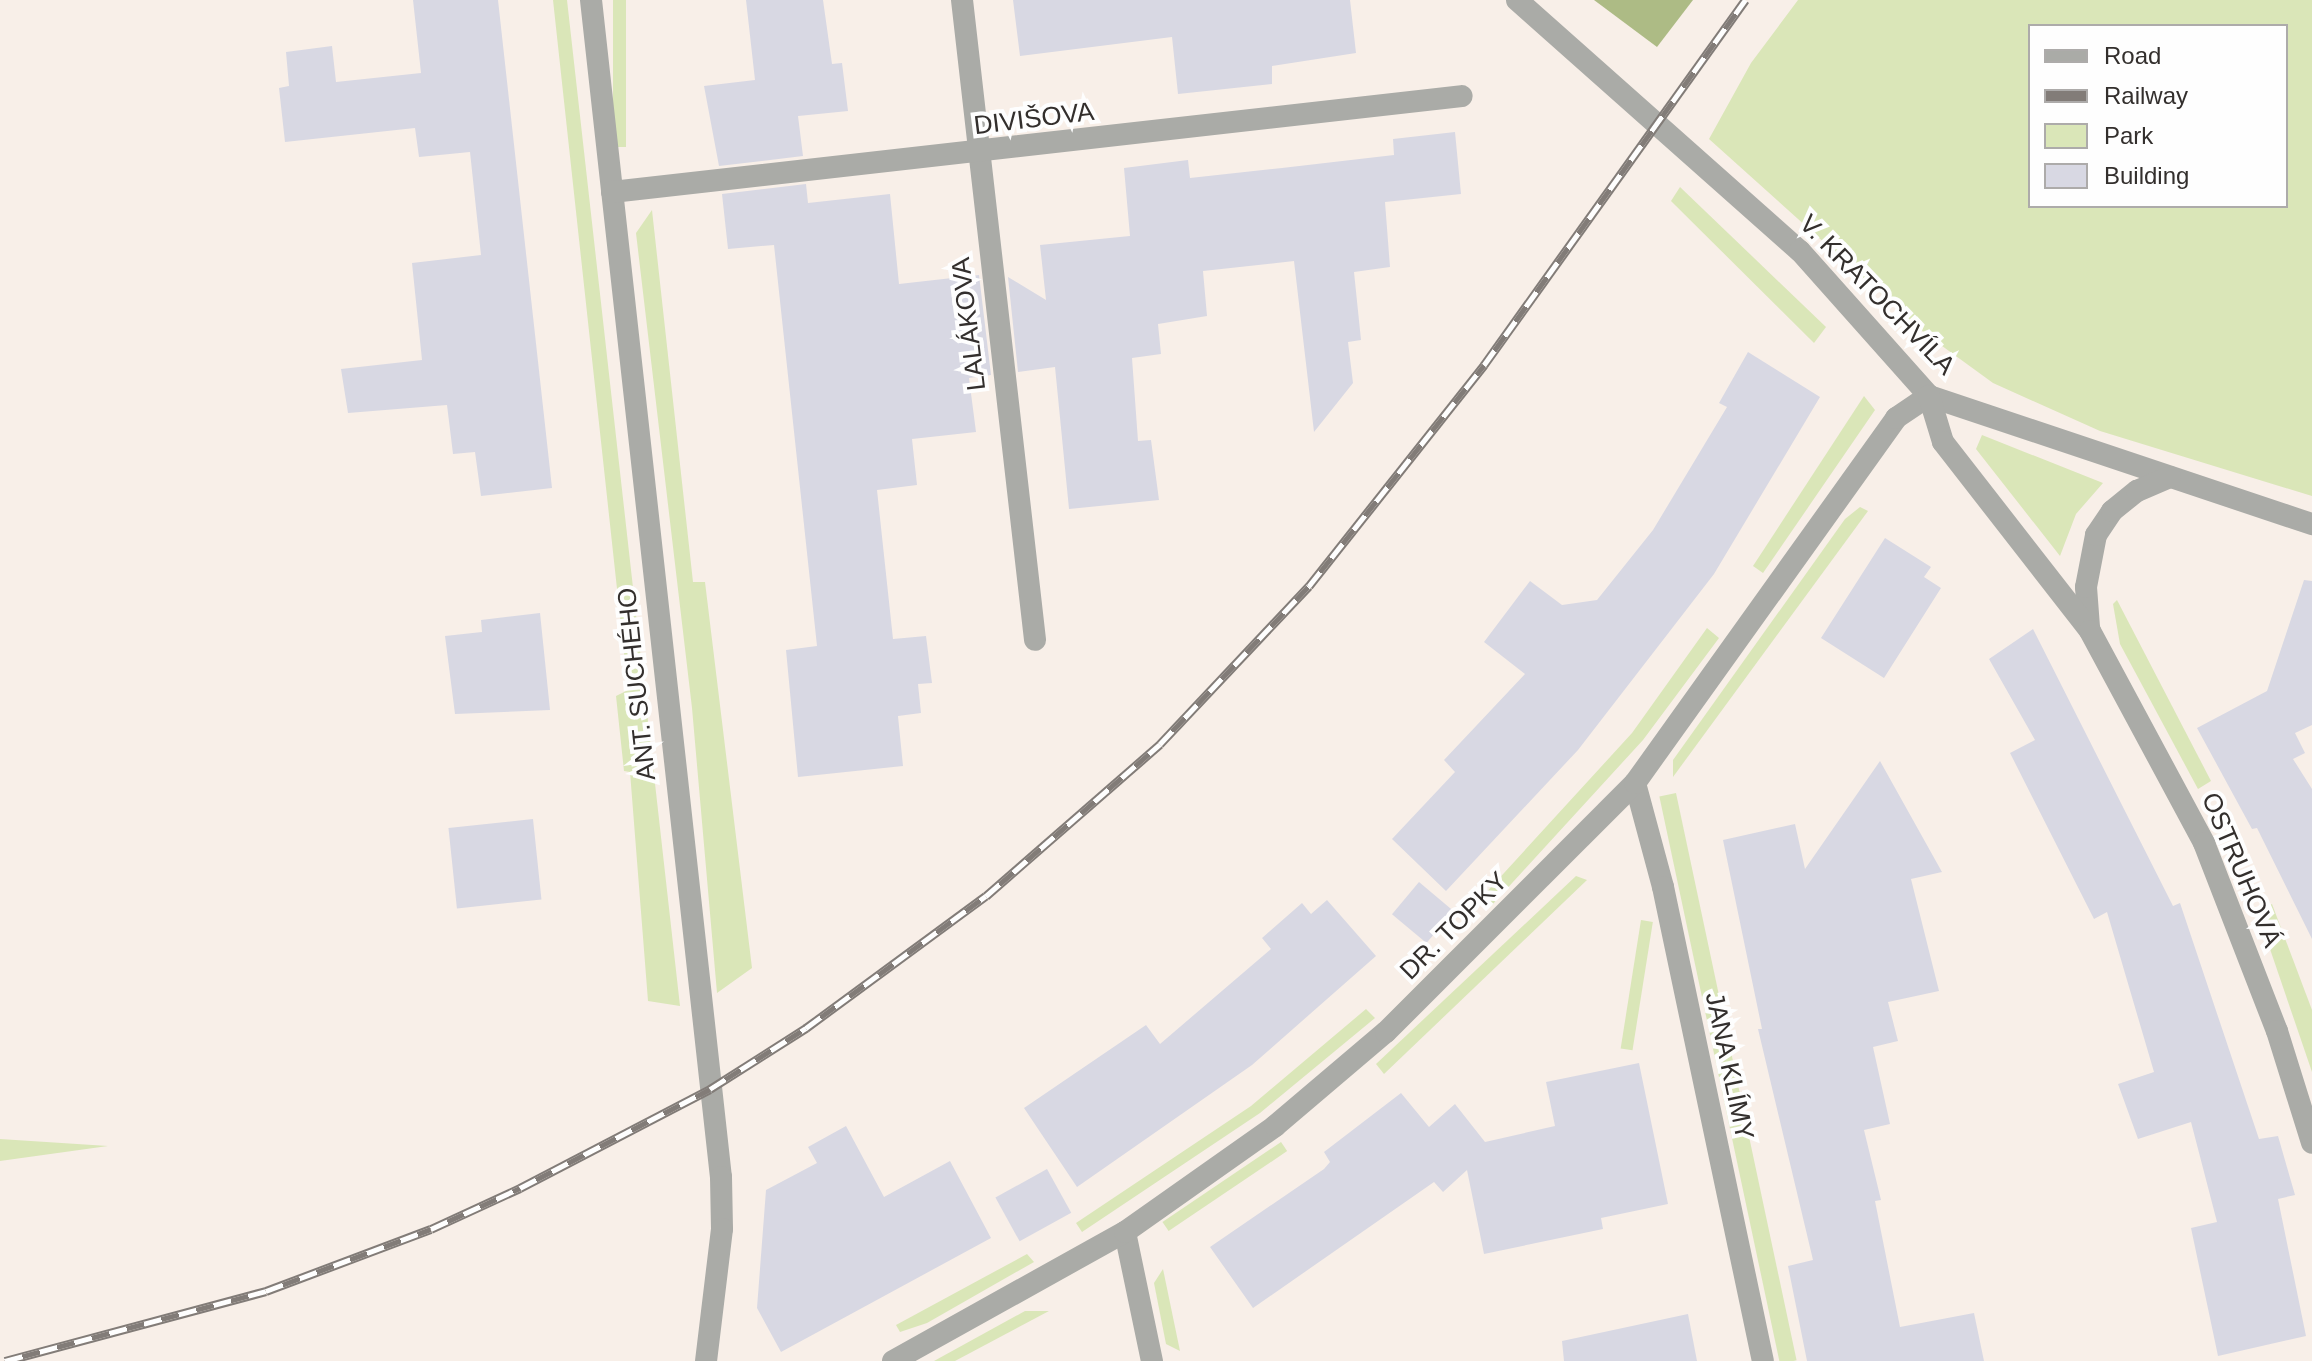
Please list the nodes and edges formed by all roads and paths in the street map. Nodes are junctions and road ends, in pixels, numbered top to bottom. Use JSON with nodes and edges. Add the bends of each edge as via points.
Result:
{"nodes":[{"id":1,"x":591,"y":0,"type":"edge"},
{"id":2,"x":962,"y":0,"type":"edge"},
{"id":3,"x":1517,"y":0,"type":"edge"},
{"id":4,"x":1462,"y":96,"type":"dead end"},
{"id":5,"x":978,"y":154,"type":"junction"},
{"id":6,"x":612,"y":192,"type":"junction"},
{"id":7,"x":1929,"y":396,"type":"junction"},
{"id":8,"x":2170,"y":477,"type":"junction"},
{"id":9,"x":2312,"y":524,"type":"edge"},
{"id":10,"x":2090,"y":631,"type":"junction"},
{"id":11,"x":1035,"y":640,"type":"dead end"},
{"id":12,"x":1635,"y":783,"type":"junction"},
{"id":13,"x":2312,"y":1143,"type":"edge"},
{"id":14,"x":1125,"y":1232,"type":"junction"},
{"id":15,"x":706,"y":1361,"type":"edge"},
{"id":16,"x":893,"y":1361,"type":"edge"},
{"id":17,"x":1152,"y":1361,"type":"edge"},
{"id":18,"x":1763,"y":1361,"type":"edge"}],
"edges":[{"from":1,"to":6,"type":"street","name":"ANT. SUCHÉHO"},
{"from":2,"to":5,"type":"street","name":"LALÁKOVA"},
{"from":3,"to":7,"type":"street","name":"V. KRATOCHVÍLA","via":[[1800,251]]},
{"from":4,"to":5,"type":"street","name":"DIVIŠOVA"},
{"from":5,"to":6,"type":"street","name":"DIVIŠOVA"},
{"from":5,"to":11,"type":"street","name":"LALÁKOVA"},
{"from":6,"to":15,"type":"street","name":"ANT. SUCHÉHO","via":[[721,1177],[722,1229]]},
{"from":7,"to":8,"type":"street","name":"V. KRATOCHVÍLA"},
{"from":7,"to":10,"type":"street","name":"OSTRUHOVÁ","via":[[1943,442]]},
{"from":7,"to":12,"type":"street","name":"DR. TOPKY","via":[[1896,418]]},
{"from":8,"to":9,"type":"street","name":"V. KRATOCHVÍLA"},
{"from":8,"to":10,"type":"street","name":"OSTRUHOVÁ","via":[[2137,491],[2112,511],[2096,535],[2086,587]]},
{"from":10,"to":13,"type":"street","name":"OSTRUHOVÁ","via":[[2204,843],[2277,1031]]},
{"from":12,"to":14,"type":"street","name":"DR. TOPKY","via":[[1386,1032],[1275,1126]]},
{"from":12,"to":18,"type":"street","name":"JANA KLÍMY","via":[[1663,887]]},
{"from":14,"to":16,"type":"street","name":"DR. TOPKY"},
{"from":14,"to":17,"type":"street"}]}
